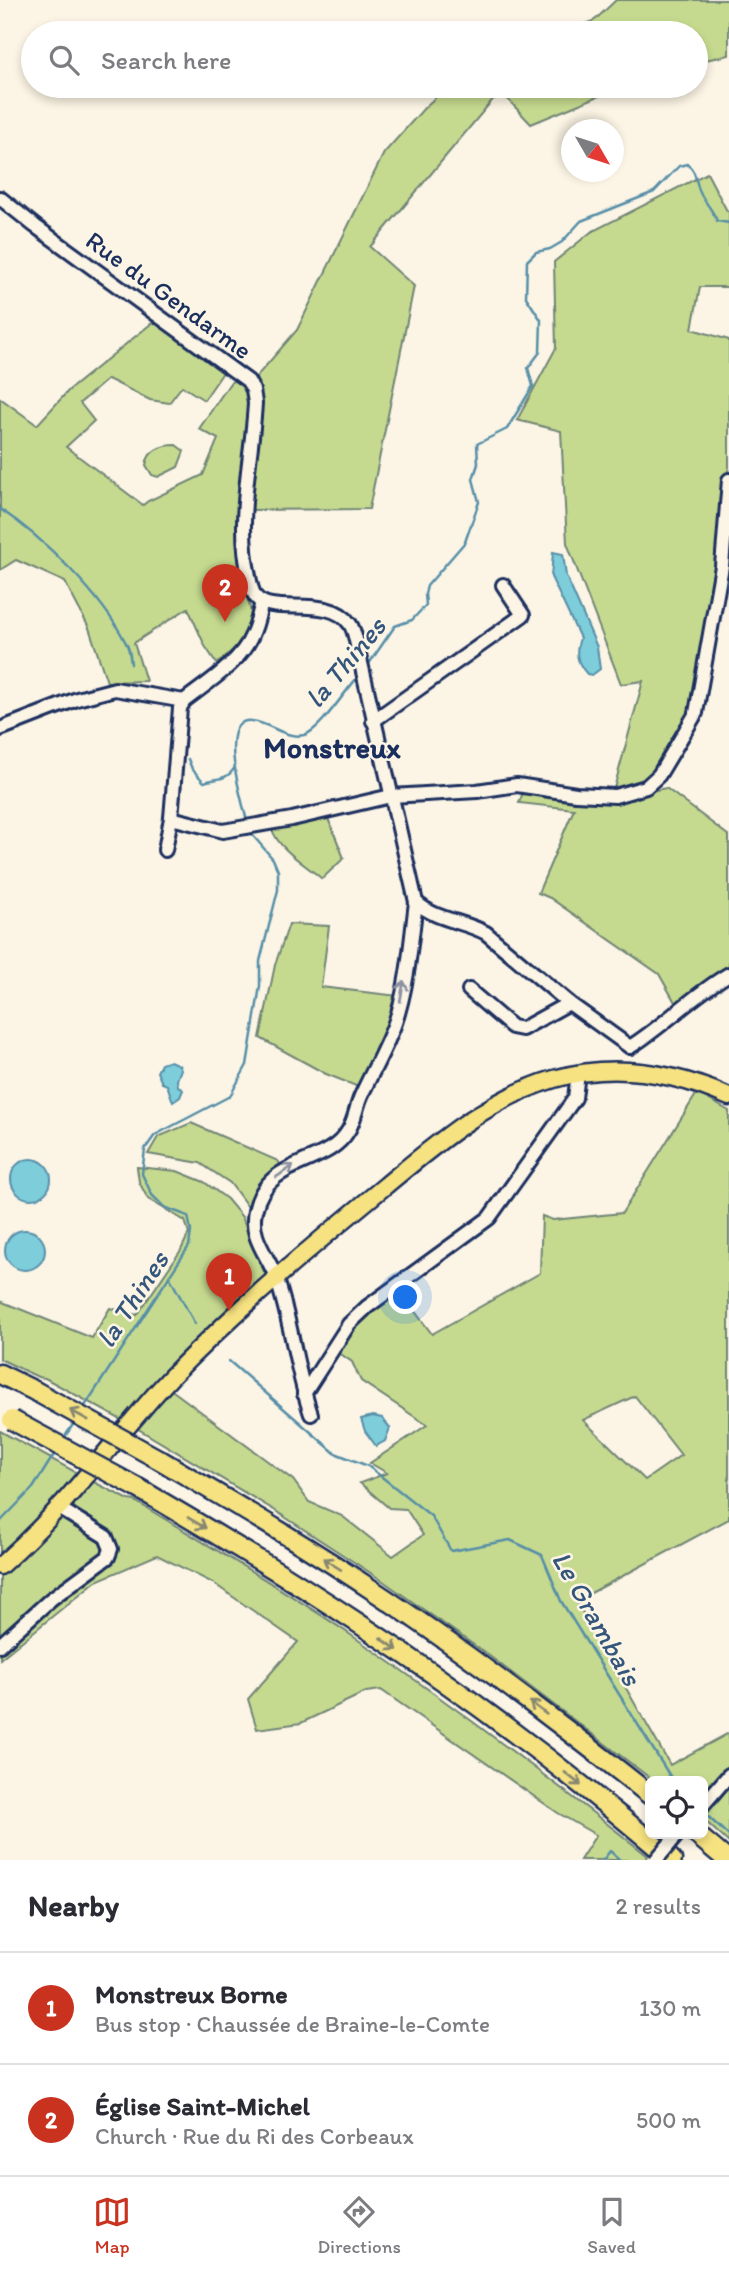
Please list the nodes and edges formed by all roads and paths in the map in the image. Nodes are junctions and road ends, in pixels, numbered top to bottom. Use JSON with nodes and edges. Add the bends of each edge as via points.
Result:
{"nodes":[{"id":1,"x":0,"y":198,"type":"edge"},
{"id":2,"x":729,"y":480,"type":"edge"},
{"id":3,"x":503,"y":585,"type":"dead end"},
{"id":4,"x":262,"y":602,"type":"junction"},
{"id":5,"x":184,"y":701,"type":"junction"},
{"id":6,"x":373,"y":721,"type":"junction"},
{"id":7,"x":0,"y":729,"type":"edge"},
{"id":8,"x":391,"y":796,"type":"junction"},
{"id":9,"x":171,"y":818,"type":"junction"},
{"id":10,"x":165,"y":850,"type":"dead end"},
{"id":11,"x":416,"y":902,"type":"junction"},
{"id":12,"x":729,"y":974,"type":"edge"},
{"id":13,"x":469,"y":990,"type":"dead end"},
{"id":14,"x":569,"y":1003,"type":"junction"},
{"id":15,"x":630,"y":1047,"type":"junction"},
{"id":16,"x":627,"y":1070,"type":"junction"},
{"id":17,"x":578,"y":1073,"type":"junction"},
{"id":18,"x":729,"y":1097,"type":"edge"},
{"id":19,"x":277,"y":1279,"type":"junction"},
{"id":20,"x":0,"y":1374,"type":"edge"},
{"id":21,"x":304,"y":1394,"type":"junction"},
{"id":22,"x":311,"y":1415,"type":"dead end"},
{"id":23,"x":6,"y":1417,"type":"edge"},
{"id":24,"x":59,"y":1508,"type":"junction"},
{"id":25,"x":0,"y":1566,"type":"edge"},
{"id":26,"x":0,"y":1645,"type":"edge"},
{"id":27,"x":727,"y":1777,"type":"edge"},
{"id":28,"x":645,"y":1791,"type":"edge"},
{"id":29,"x":708,"y":1799,"type":"edge"},
{"id":30,"x":674,"y":1839,"type":"edge"},
{"id":31,"x":702,"y":1839,"type":"edge"},
{"id":32,"x":656,"y":1860,"type":"edge"},
{"id":33,"x":672,"y":1860,"type":"edge"},
{"id":34,"x":727,"y":1860,"type":"edge"}],
"edges":[{"from":1,"to":4,"type":"street","name":"Rue du Gendarme","via":[[248,381],[255,403],[244,544],[251,584]]},
{"from":2,"to":8,"type":"street","via":[[722,566],[696,713],[659,775],[636,792],[615,796],[517,785]]},
{"from":3,"to":6,"type":"street","via":[[523,615]]},
{"from":4,"to":5,"type":"street","via":[[245,647]]},
{"from":4,"to":6,"type":"street","via":[[337,612],[344,617],[353,630]]},
{"from":5,"to":7,"type":"street","via":[[121,689],[102,691]]},
{"from":5,"to":9,"type":"street"},
{"from":6,"to":8,"type":"street"},
{"from":8,"to":9,"type":"street","via":[[223,831]]},
{"from":8,"to":11,"type":"street"},
{"from":9,"to":10,"type":"street"},
{"from":11,"to":14,"type":"street","via":[[426,912],[486,933]]},
{"from":19,"to":11,"type":"street","one_way":true,"via":[[260,1248],[254,1228],[256,1210],[268,1185],[280,1174],[335,1147],[349,1130],[395,1024]]},
{"from":12,"to":15,"type":"street"},
{"from":13,"to":14,"type":"street","via":[[512,1027],[522,1029]]},
{"from":14,"to":15,"type":"street"},
{"from":15,"to":16,"type":"street"},
{"from":16,"to":17,"type":"main road"},
{"from":16,"to":18,"type":"main road","via":[[686,1080]]},
{"from":17,"to":19,"type":"main road","via":[[528,1088],[478,1114]]},
{"from":17,"to":21,"type":"street","via":[[575,1098],[489,1218],[349,1324]]},
{"from":19,"to":21,"type":"street"},
{"from":19,"to":24,"type":"main road","via":[[170,1378]]},
{"from":28,"to":20,"type":"highway","one_way":true,"bridge":true,"via":[[388,1600],[160,1460]]},
{"from":21,"to":22,"type":"street"},
{"from":23,"to":33,"type":"highway","one_way":true,"bridge":true,"via":[[138,1488],[356,1622],[560,1769]]},
{"from":24,"to":25,"type":"main road"},
{"from":24,"to":26,"type":"street","via":[[106,1537],[111,1549],[108,1557]]},
{"from":27,"to":29,"type":"street"},
{"from":30,"to":32,"type":"street","bridge":true},
{"from":31,"to":34,"type":"highway"}]}
